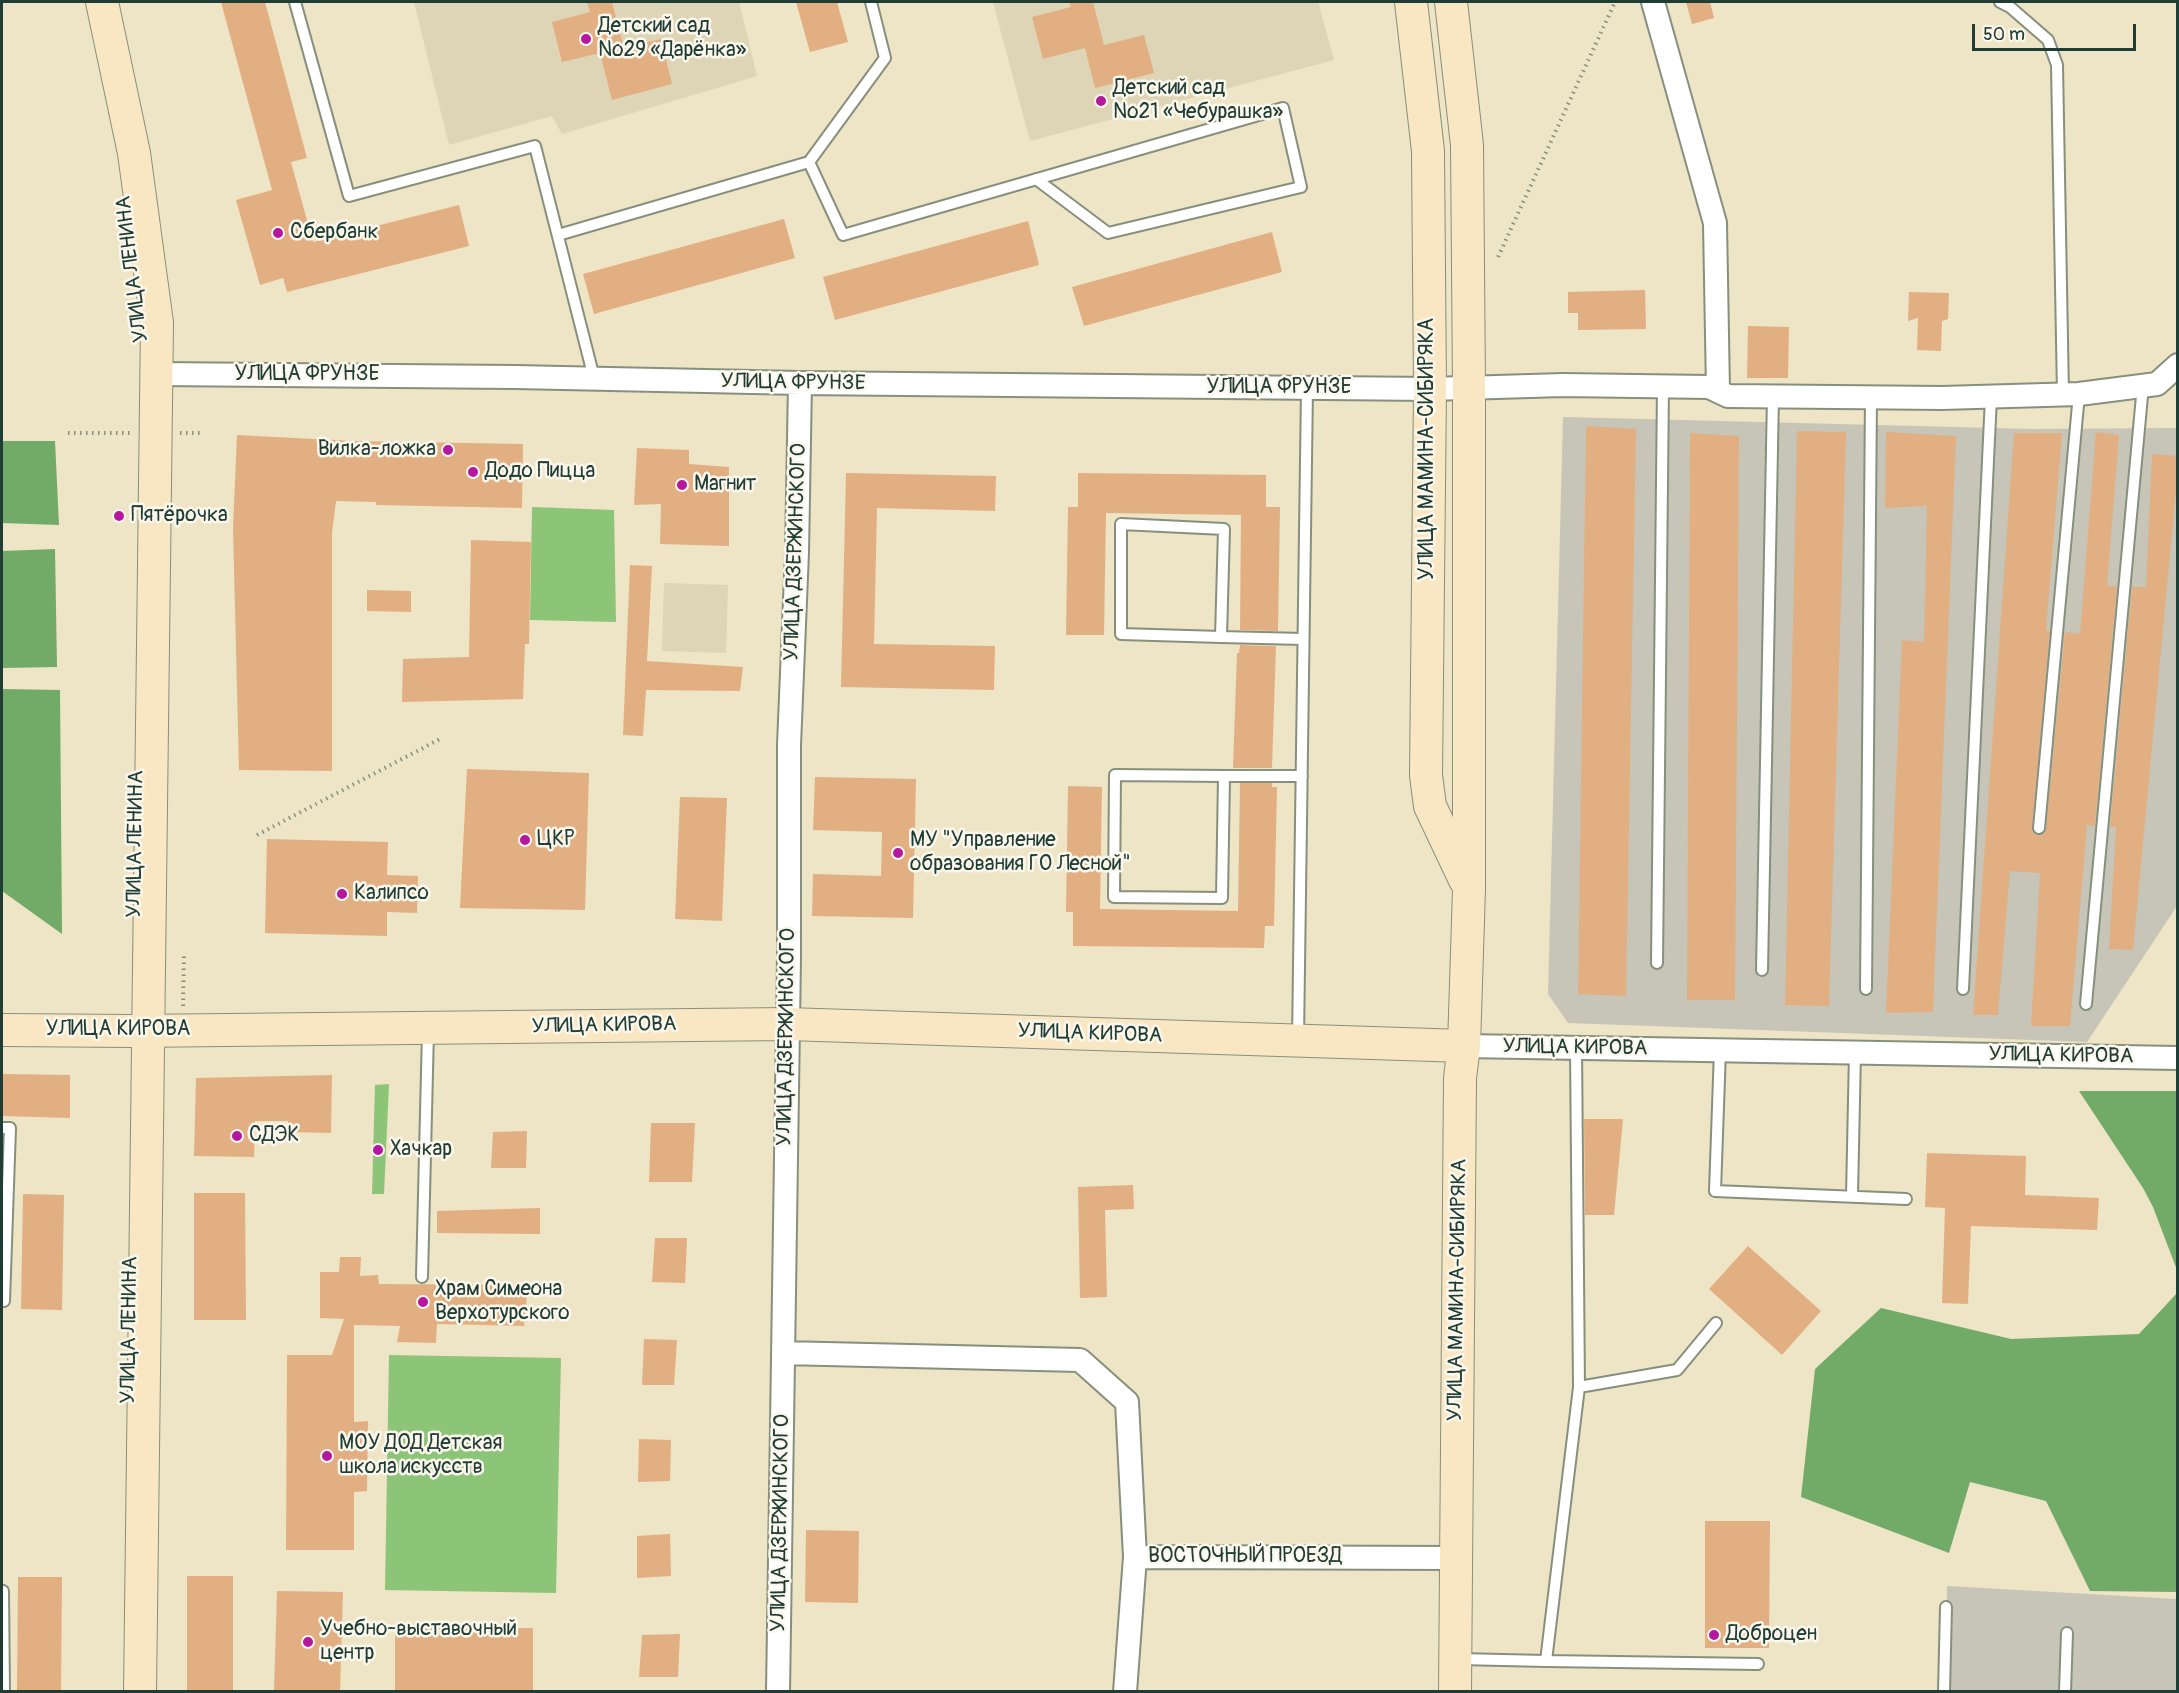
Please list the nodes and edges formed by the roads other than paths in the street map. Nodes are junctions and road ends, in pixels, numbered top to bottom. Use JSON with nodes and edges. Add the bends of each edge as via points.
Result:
{"nodes":[{"id":1,"x":88,"y":2,"type":"edge"},
{"id":2,"x":102,"y":2,"type":"edge"},
{"id":3,"x":295,"y":2,"type":"edge"},
{"id":4,"x":871,"y":2,"type":"edge"},
{"id":5,"x":1411,"y":2,"type":"edge"},
{"id":6,"x":1451,"y":2,"type":"edge"},
{"id":7,"x":1653,"y":2,"type":"edge"},
{"id":8,"x":2000,"y":2,"type":"edge"},
{"id":9,"x":809,"y":162,"type":"junction"},
{"id":10,"x":1036,"y":179,"type":"junction"},
{"id":11,"x":558,"y":236,"type":"junction"},
{"id":12,"x":2178,"y":366,"type":"edge"},
{"id":13,"x":149,"y":374,"type":"junction"},
{"id":14,"x":594,"y":378,"type":"junction"},
{"id":15,"x":800,"y":384,"type":"junction"},
{"id":16,"x":2144,"y":386,"type":"junction"},
{"id":17,"x":1469,"y":387,"type":"junction"},
{"id":18,"x":1663,"y":387,"type":"junction"},
{"id":19,"x":1307,"y":388,"type":"junction"},
{"id":20,"x":1430,"y":389,"type":"junction"},
{"id":21,"x":1718,"y":391,"type":"junction"},
{"id":22,"x":2071,"y":395,"type":"junction"},
{"id":23,"x":1773,"y":396,"type":"junction"},
{"id":24,"x":1871,"y":397,"type":"junction"},
{"id":25,"x":1991,"y":397,"type":"junction"},
{"id":26,"x":1221,"y":637,"type":"junction"},
{"id":27,"x":1304,"y":639,"type":"junction"},
{"id":28,"x":1224,"y":776,"type":"junction"},
{"id":29,"x":1302,"y":776,"type":"junction"},
{"id":30,"x":2039,"y":828,"type":"dead end"},
{"id":31,"x":1469,"y":889,"type":"junction"},
{"id":32,"x":1657,"y":963,"type":"dead end"},
{"id":33,"x":1762,"y":970,"type":"dead end"},
{"id":34,"x":1866,"y":989,"type":"dead end"},
{"id":35,"x":1963,"y":989,"type":"dead end"},
{"id":36,"x":2086,"y":1004,"type":"dead end"},
{"id":37,"x":787,"y":1024,"type":"junction"},
{"id":38,"x":429,"y":1028,"type":"junction"},
{"id":39,"x":2,"y":1030,"type":"edge"},
{"id":40,"x":140,"y":1031,"type":"junction"},
{"id":41,"x":1298,"y":1042,"type":"junction"},
{"id":42,"x":1464,"y":1046,"type":"junction"},
{"id":43,"x":1576,"y":1048,"type":"junction"},
{"id":44,"x":1720,"y":1049,"type":"junction"},
{"id":45,"x":1855,"y":1052,"type":"junction"},
{"id":46,"x":2178,"y":1058,"type":"edge"},
{"id":47,"x":2,"y":1128,"type":"edge"},
{"id":48,"x":1852,"y":1197,"type":"junction"},
{"id":49,"x":1906,"y":1199,"type":"dead end"},
{"id":50,"x":422,"y":1277,"type":"dead end"},
{"id":51,"x":4,"y":1301,"type":"dead end"},
{"id":52,"x":1716,"y":1323,"type":"dead end"},
{"id":53,"x":783,"y":1353,"type":"junction"},
{"id":54,"x":1579,"y":1387,"type":"junction"},
{"id":55,"x":1135,"y":1557,"type":"junction"},
{"id":56,"x":1455,"y":1558,"type":"junction"},
{"id":57,"x":3,"y":1591,"type":"dead end"},
{"id":58,"x":1947,"y":1607,"type":"dead end"},
{"id":59,"x":2067,"y":1633,"type":"dead end"},
{"id":60,"x":1455,"y":1659,"type":"junction"},
{"id":61,"x":1546,"y":1661,"type":"junction"},
{"id":62,"x":1758,"y":1664,"type":"dead end"},
{"id":63,"x":4,"y":1692,"type":"edge"},
{"id":64,"x":127,"y":1692,"type":"edge"},
{"id":65,"x":140,"y":1692,"type":"edge"},
{"id":66,"x":778,"y":1692,"type":"edge"},
{"id":67,"x":1125,"y":1692,"type":"edge"},
{"id":68,"x":1455,"y":1692,"type":"edge"},
{"id":69,"x":1944,"y":1692,"type":"edge"},
{"id":70,"x":2065,"y":1692,"type":"edge"}],
"edges":[{"from":1,"to":13,"type":"main road","name":"УЛИЦА ЛЕНИНА","via":[[122,174]]},
{"from":2,"to":13,"type":"main road","via":[[135,164],[157,323]]},
{"from":3,"to":11,"type":"lane","via":[[349,196],[536,146]]},
{"from":4,"to":9,"type":"lane","via":[[885,58]]},
{"from":5,"to":20,"type":"main road","name":"УЛИЦА МАМИНА-СИБИРЯКА","via":[[1428,152]]},
{"from":6,"to":17,"type":"main road","name":"УЛИЦА МАМИНА-СИБИРЯКА","via":[[1467,145]]},
{"from":7,"to":21,"type":"street","via":[[1715,223]]},
{"from":8,"to":22,"type":"lane","via":[[2048,40],[2057,65]]},
{"from":9,"to":10,"type":"lane","via":[[843,235]]},
{"from":9,"to":11,"type":"lane"},
{"from":10,"to":10,"type":"lane","via":[[1283,108],[1301,187],[1108,233]]},
{"from":11,"to":14,"type":"lane"},
{"from":12,"to":16,"type":"street","name":"УЛИЦА ФРУНЗЕ","via":[[2157,384]]},
{"from":13,"to":14,"type":"street","name":"УЛИЦА ФРУНЗЕ"},
{"from":13,"to":40,"type":"main road","name":"УЛИЦА ЛЕНИНА"},
{"from":14,"to":15,"type":"street","name":"УЛИЦА ФРУНЗЕ"},
{"from":15,"to":19,"type":"street","name":"УЛИЦА ФРУНЗЕ"},
{"from":15,"to":37,"type":"street","name":"УЛИЦА ДЗЕРЖИНСКОГО","via":[[789,751]]},
{"from":16,"to":22,"type":"street","name":"УЛИЦА ФРУНЗЕ"},
{"from":16,"to":36,"type":"lane"},
{"from":17,"to":18,"type":"street","name":"УЛИЦА ФРУНЗЕ"},
{"from":17,"to":20,"type":"street","name":"УЛИЦА ФРУНЗЕ"},
{"from":17,"to":31,"type":"main road","name":"УЛИЦА МАМИНА-СИБИРЯКА"},
{"from":18,"to":21,"type":"street","name":"УЛИЦА ФРУНЗЕ","via":[[1708,387]]},
{"from":18,"to":32,"type":"lane"},
{"from":19,"to":20,"type":"street","name":"УЛИЦА ФРУНЗЕ"},
{"from":19,"to":27,"type":"lane"},
{"from":20,"to":31,"type":"main road","name":"УЛИЦА МАМИНА-СИБИРЯКА","via":[[1426,775],[1430,806]]},
{"from":21,"to":23,"type":"street","name":"УЛИЦА ФРУНЗЕ","via":[[1728,396]]},
{"from":22,"to":25,"type":"street","name":"УЛИЦА ФРУНЗЕ"},
{"from":22,"to":30,"type":"lane"},
{"from":23,"to":24,"type":"street","name":"УЛИЦА ФРУНЗЕ"},
{"from":23,"to":33,"type":"lane"},
{"from":24,"to":25,"type":"street","name":"УЛИЦА ФРУНЗЕ"},
{"from":24,"to":34,"type":"lane"},
{"from":25,"to":35,"type":"lane"},
{"from":26,"to":26,"type":"lane","via":[[1224,529],[1122,524],[1121,634]]},
{"from":26,"to":27,"type":"lane"},
{"from":27,"to":29,"type":"lane"},
{"from":28,"to":28,"type":"lane","via":[[1222,898],[1114,897],[1115,775]]},
{"from":28,"to":29,"type":"lane"},
{"from":29,"to":41,"type":"lane"},
{"from":31,"to":42,"type":"main road","name":"УЛИЦА МАМИНА-СИБИРЯКА"},
{"from":37,"to":38,"type":"main road","name":"УЛИЦА КИРОВА"},
{"from":37,"to":41,"type":"main road","name":"УЛИЦА КИРОВА"},
{"from":37,"to":53,"type":"street","name":"УЛИЦА ДЗЕРЖИНСКОГО"},
{"from":38,"to":40,"type":"main road","name":"УЛИЦА КИРОВА"},
{"from":38,"to":50,"type":"lane"},
{"from":39,"to":40,"type":"main road","name":"УЛИЦА КИРОВА"},
{"from":40,"to":64,"type":"main road","name":"УЛИЦА ЛЕНИНА"},
{"from":40,"to":65,"type":"main road"},
{"from":41,"to":42,"type":"main road","name":"УЛИЦА КИРОВА"},
{"from":42,"to":43,"type":"street","name":"УЛИЦА КИРОВА"},
{"from":42,"to":56,"type":"main road","name":"УЛИЦА МАМИНА-СИБИРЯКА","via":[[1460,1078]]},
{"from":43,"to":44,"type":"street","name":"УЛИЦА КИРОВА"},
{"from":43,"to":54,"type":"lane"},
{"from":44,"to":45,"type":"street","name":"УЛИЦА КИРОВА"},
{"from":44,"to":48,"type":"lane","via":[[1715,1191]]},
{"from":45,"to":46,"type":"street","name":"УЛИЦА КИРОВА"},
{"from":45,"to":48,"type":"lane"},
{"from":47,"to":51,"type":"lane","via":[[10,1128]]},
{"from":48,"to":49,"type":"lane"},
{"from":52,"to":54,"type":"lane","via":[[1677,1370]]},
{"from":53,"to":55,"type":"street","via":[[1080,1360],[1127,1402]]},
{"from":53,"to":66,"type":"street","name":"УЛИЦА ДЗЕРЖИНСКОГО"},
{"from":54,"to":61,"type":"lane"},
{"from":55,"to":56,"type":"street","name":"ВОСТОЧНЫЙ ПРОЕЗД"},
{"from":55,"to":67,"type":"street","name":"ВОСТОЧНЫЙ ПРОЕЗД"},
{"from":56,"to":60,"type":"main road","name":"УЛИЦА МАМИНА-СИБИРЯКА"},
{"from":57,"to":63,"type":"lane"},
{"from":58,"to":69,"type":"lane"},
{"from":59,"to":70,"type":"lane"},
{"from":60,"to":61,"type":"lane"},
{"from":60,"to":68,"type":"main road","name":"УЛИЦА МАМИНА-СИБИРЯКА"},
{"from":61,"to":62,"type":"lane"}]}
